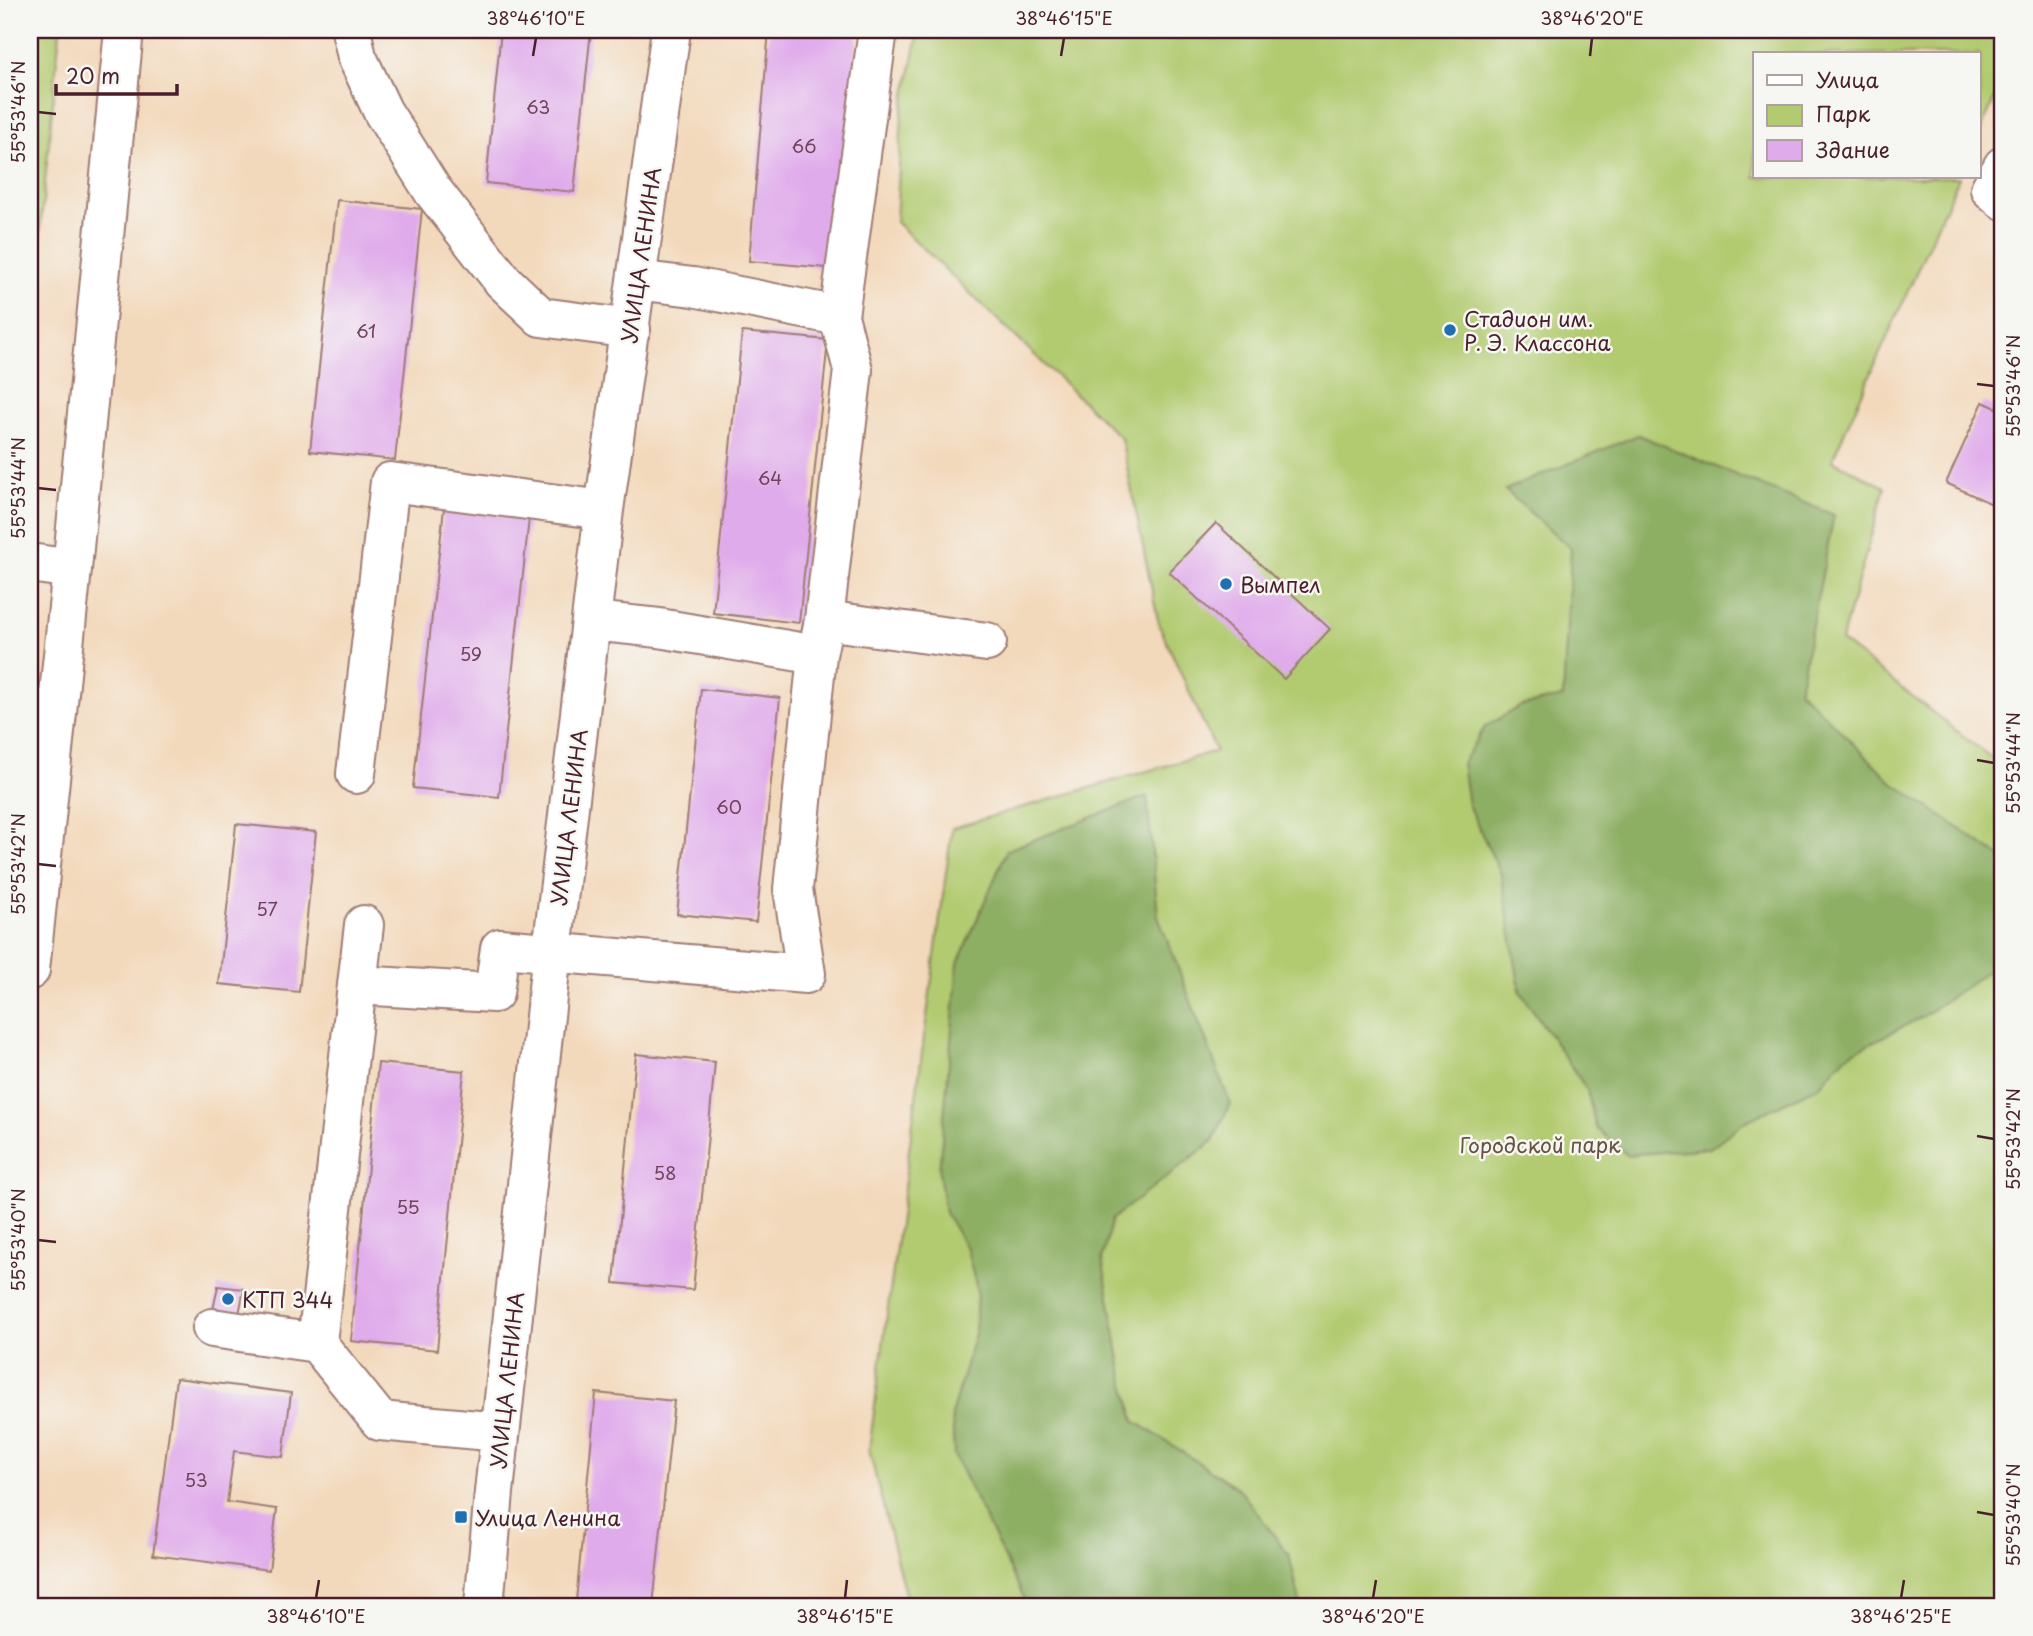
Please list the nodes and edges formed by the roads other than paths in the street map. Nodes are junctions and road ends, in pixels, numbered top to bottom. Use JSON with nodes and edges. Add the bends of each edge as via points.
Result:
{"nodes":[{"id":1,"x":124,"y":30,"type":"edge"},
{"id":2,"x":351,"y":30,"type":"edge"},
{"id":3,"x":671,"y":30,"type":"edge"},
{"id":4,"x":878,"y":30,"type":"edge"},
{"id":5,"x":2003,"y":166,"type":"edge"},
{"id":6,"x":2003,"y":200,"type":"edge"},
{"id":7,"x":636,"y":280,"type":"junction"},
{"id":8,"x":839,"y":316,"type":"junction"},
{"id":9,"x":631,"y":329,"type":"junction"},
{"id":10,"x":604,"y":510,"type":"junction"},
{"id":11,"x":30,"y":563,"type":"edge"},
{"id":12,"x":72,"y":569,"type":"junction"},
{"id":13,"x":592,"y":621,"type":"junction"},
{"id":14,"x":820,"y":637,"type":"junction"},
{"id":15,"x":987,"y":642,"type":"dead end"},
{"id":16,"x":356,"y":774,"type":"dead end"},
{"id":17,"x":364,"y":925,"type":"dead end"},
{"id":18,"x":552,"y":951,"type":"junction"},
{"id":19,"x":30,"y":970,"type":"edge"},
{"id":20,"x":357,"y":985,"type":"junction"},
{"id":21,"x":212,"y":1328,"type":"dead end"},
{"id":22,"x":317,"y":1343,"type":"junction"},
{"id":23,"x":500,"y":1432,"type":"junction"},
{"id":24,"x":484,"y":1606,"type":"edge"}],
"edges":[{"from":1,"to":12,"type":"street"},
{"from":2,"to":9,"type":"street","via":[[357,57],[383,112],[433,191],[503,281],[541,317]]},
{"from":3,"to":7,"type":"street","name":"УЛИЦА ЛЕНИНА"},
{"from":4,"to":8,"type":"street"},
{"from":5,"to":6,"type":"street","via":[[1990,189]]},
{"from":7,"to":8,"type":"street"},
{"from":7,"to":9,"type":"street","name":"УЛИЦА ЛЕНИНА"},
{"from":8,"to":14,"type":"street","via":[[853,370]]},
{"from":9,"to":10,"type":"street","name":"УЛИЦА ЛЕНИНА"},
{"from":10,"to":13,"type":"street","name":"УЛИЦА ЛЕНИНА"},
{"from":10,"to":16,"type":"street","via":[[390,482]]},
{"from":11,"to":12,"type":"street"},
{"from":12,"to":19,"type":"street"},
{"from":13,"to":14,"type":"street"},
{"from":13,"to":18,"type":"street","name":"УЛИЦА ЛЕНИНА"},
{"from":14,"to":15,"type":"street"},
{"from":14,"to":18,"type":"street","via":[[793,888],[806,974]]},
{"from":17,"to":20,"type":"street"},
{"from":18,"to":20,"type":"street","via":[[500,948],[494,993]]},
{"from":18,"to":23,"type":"street","name":"УЛИЦА ЛЕНИНА"},
{"from":20,"to":22,"type":"street"},
{"from":21,"to":22,"type":"street"},
{"from":22,"to":23,"type":"street","via":[[380,1421]]},
{"from":23,"to":24,"type":"street","name":"УЛИЦА ЛЕНИНА"}]}
